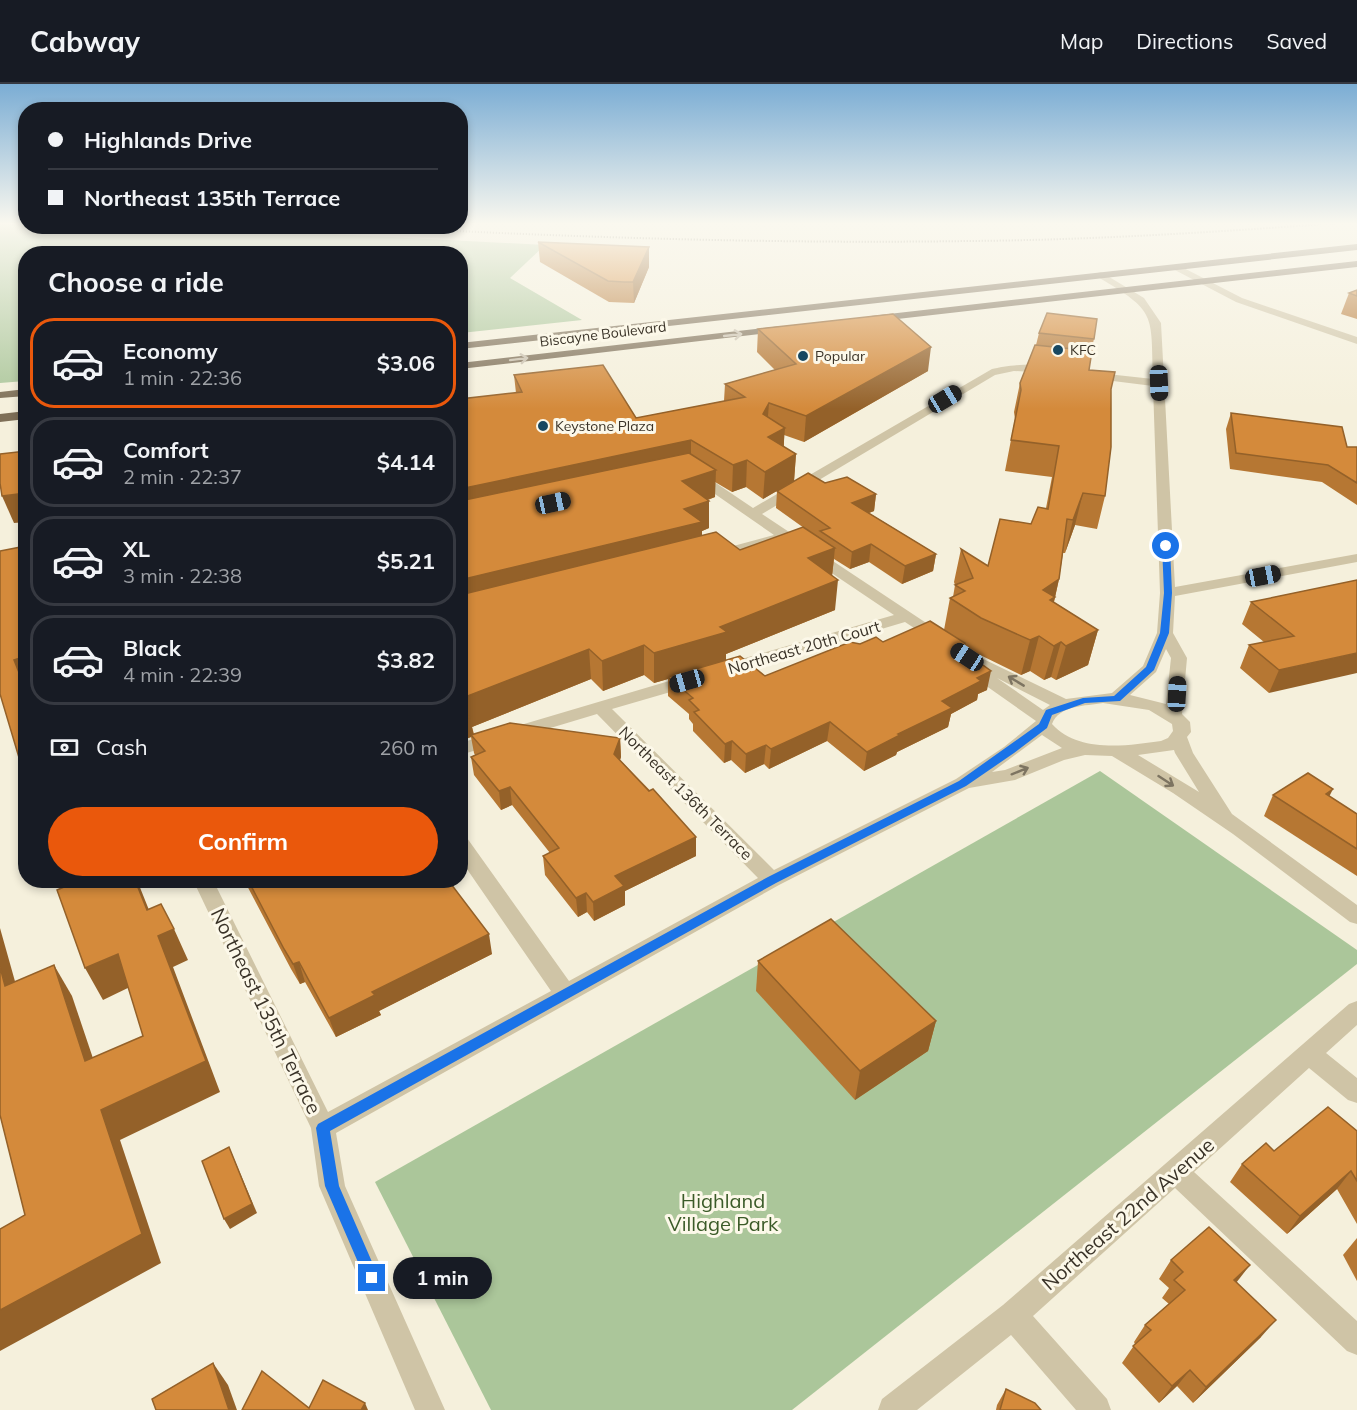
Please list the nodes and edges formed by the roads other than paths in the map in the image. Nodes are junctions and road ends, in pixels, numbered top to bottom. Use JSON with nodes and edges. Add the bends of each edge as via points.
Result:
{"nodes":[{"id":1,"x":1012,"y":285,"type":"edge"},
{"id":2,"x":1118,"y":285,"type":"edge"},
{"id":3,"x":1176,"y":285,"type":"edge"},
{"id":4,"x":1209,"y":285,"type":"edge"},
{"id":5,"x":1127,"y":290,"type":"junction"},
{"id":6,"x":694,"y":320,"type":"junction"},
{"id":7,"x":855,"y":321,"type":"edge"},
{"id":8,"x":787,"y":328,"type":"edge"},
{"id":9,"x":709,"y":337,"type":"junction"},
{"id":10,"x":1357,"y":341,"type":"edge"},
{"id":11,"x":468,"y":344,"type":"edge"},
{"id":12,"x":468,"y":365,"type":"edge"},
{"id":13,"x":1159,"y":383,"type":"junction"},
{"id":14,"x":18,"y":393,"type":"edge"},
{"id":15,"x":0,"y":395,"type":"edge"},
{"id":16,"x":18,"y":416,"type":"edge"},
{"id":17,"x":0,"y":418,"type":"edge"},
{"id":18,"x":685,"y":474,"type":"edge"},
{"id":19,"x":752,"y":514,"type":"junction"},
{"id":20,"x":786,"y":536,"type":"junction"},
{"id":21,"x":705,"y":557,"type":"edge"},
{"id":22,"x":1357,"y":558,"type":"edge"},
{"id":23,"x":1168,"y":593,"type":"junction"},
{"id":24,"x":906,"y":617,"type":"junction"},
{"id":25,"x":1165,"y":633,"type":"junction"},
{"id":26,"x":967,"y":657,"type":"junction"},
{"id":27,"x":1116,"y":699,"type":"junction"},
{"id":28,"x":1065,"y":705,"type":"junction"},
{"id":29,"x":600,"y":707,"type":"junction"},
{"id":30,"x":1173,"y":715,"type":"junction"},
{"id":31,"x":1044,"y":722,"type":"junction"},
{"id":32,"x":1178,"y":737,"type":"junction"},
{"id":33,"x":468,"y":746,"type":"edge"},
{"id":34,"x":1084,"y":749,"type":"junction"},
{"id":35,"x":1117,"y":751,"type":"junction"},
{"id":36,"x":963,"y":783,"type":"junction"},
{"id":37,"x":1226,"y":820,"type":"junction"},
{"id":38,"x":468,"y":855,"type":"edge"},
{"id":39,"x":772,"y":880,"type":"junction"},
{"id":40,"x":207,"y":888,"type":"edge"},
{"id":41,"x":1357,"y":916,"type":"edge"},
{"id":42,"x":565,"y":994,"type":"junction"},
{"id":43,"x":1357,"y":1011,"type":"edge"},
{"id":44,"x":1309,"y":1054,"type":"junction"},
{"id":45,"x":1357,"y":1092,"type":"edge"},
{"id":46,"x":323,"y":1128,"type":"junction"},
{"id":47,"x":1176,"y":1172,"type":"junction"},
{"id":48,"x":1013,"y":1315,"type":"junction"},
{"id":49,"x":1357,"y":1341,"type":"edge"},
{"id":50,"x":430,"y":1410,"type":"edge"},
{"id":51,"x":893,"y":1410,"type":"edge"},
{"id":52,"x":1096,"y":1410,"type":"edge"}],
"edges":[{"from":1,"to":6,"type":"main road","name":"Biscayne Boulevard"},
{"from":2,"to":5,"type":"street"},
{"from":3,"to":5,"type":"main road"},
{"from":4,"to":10,"type":"street","via":[[1246,303]]},
{"from":5,"to":7,"type":"main road"},
{"from":5,"to":13,"type":"street","via":[[1152,310]]},
{"from":6,"to":9,"type":"main road"},
{"from":6,"to":11,"type":"main road","name":"Biscayne Boulevard"},
{"from":9,"to":8,"type":"main road","name":"Biscayne Boulevard","one_way":true},
{"from":12,"to":9,"type":"main road","name":"Biscayne Boulevard","one_way":true},
{"from":13,"to":19,"type":"street","via":[[1032,368],[1000,369]]},
{"from":13,"to":23,"type":"street"},
{"from":14,"to":15,"type":"main road"},
{"from":16,"to":17,"type":"main road"},
{"from":18,"to":19,"type":"street"},
{"from":19,"to":20,"type":"street"},
{"from":20,"to":21,"type":"street"},
{"from":20,"to":24,"type":"street"},
{"from":22,"to":23,"type":"street"},
{"from":23,"to":25,"type":"street"},
{"from":24,"to":26,"type":"street"},
{"from":24,"to":29,"type":"street","name":"Northeast 20th Court"},
{"from":25,"to":27,"type":"street","via":[[1150,668]]},
{"from":25,"to":30,"type":"street","via":[[1179,658]]},
{"from":28,"to":26,"type":"street","one_way":true},
{"from":26,"to":31,"type":"street","via":[[972,668]]},
{"from":27,"to":28,"type":"street"},
{"from":27,"to":30,"type":"street","via":[[1146,704]]},
{"from":28,"to":31,"type":"street","via":[[1049,712]]},
{"from":29,"to":33,"type":"street","name":"Northeast 20th Court"},
{"from":29,"to":39,"type":"street","name":"Northeast 136th Terrace"},
{"from":30,"to":32,"type":"street","via":[[1183,729]]},
{"from":31,"to":34,"type":"street","via":[[1057,740]]},
{"from":31,"to":36,"type":"street","via":[[1011,751]]},
{"from":32,"to":35,"type":"street","via":[[1173,743]]},
{"from":32,"to":37,"type":"street"},
{"from":34,"to":35,"type":"street"},
{"from":36,"to":34,"type":"street","one_way":true,"via":[[1008,776]]},
{"from":35,"to":37,"type":"street","one_way":true},
{"from":36,"to":39,"type":"street"},
{"from":37,"to":41,"type":"street"},
{"from":38,"to":42,"type":"street"},
{"from":39,"to":42,"type":"street"},
{"from":40,"to":46,"type":"street","name":"Northeast 135th Terrace"},
{"from":42,"to":46,"type":"street"},
{"from":43,"to":44,"type":"street","name":"Northeast 22nd Avenue"},
{"from":44,"to":45,"type":"street"},
{"from":44,"to":47,"type":"street","name":"Northeast 22nd Avenue"},
{"from":46,"to":50,"type":"street","name":"Northeast 135th Terrace","via":[[332,1186]]},
{"from":47,"to":48,"type":"street","name":"Northeast 22nd Avenue"},
{"from":47,"to":49,"type":"street"},
{"from":48,"to":51,"type":"street","name":"Northeast 22nd Avenue"},
{"from":48,"to":52,"type":"street"}]}
